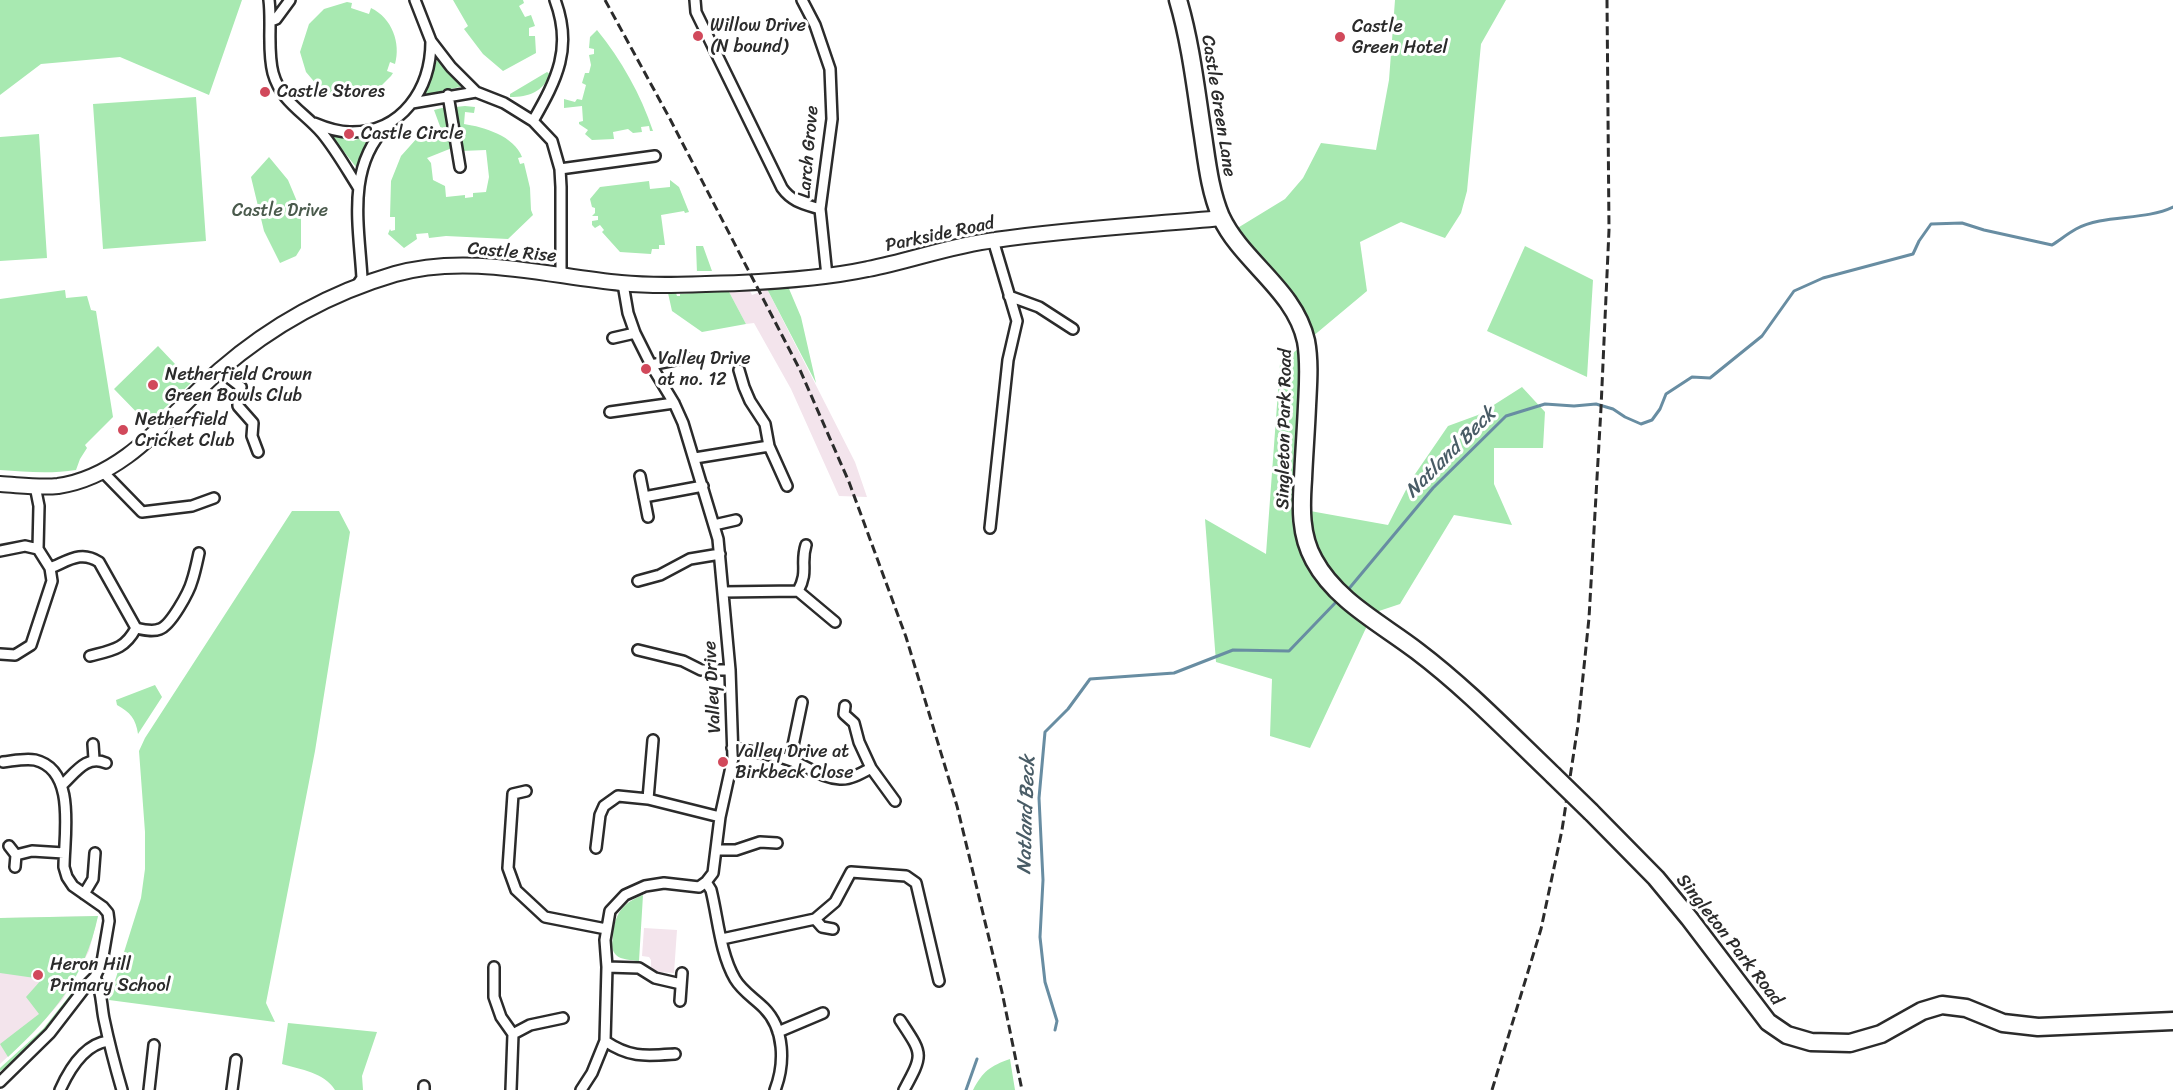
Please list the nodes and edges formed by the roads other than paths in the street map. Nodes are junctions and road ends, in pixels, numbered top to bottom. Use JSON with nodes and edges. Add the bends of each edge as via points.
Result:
{"nodes":[{"id":1,"x":269,"y":0,"type":"edge"},
{"id":2,"x":290,"y":0,"type":"edge"},
{"id":3,"x":414,"y":0,"type":"edge"},
{"id":4,"x":555,"y":0,"type":"edge"},
{"id":5,"x":694,"y":0,"type":"edge"},
{"id":6,"x":802,"y":0,"type":"edge"},
{"id":7,"x":1178,"y":0,"type":"edge"},
{"id":8,"x":271,"y":21,"type":"junction"},
{"id":9,"x":431,"y":41,"type":"junction"},
{"id":10,"x":476,"y":92,"type":"junction"},
{"id":11,"x":448,"y":95,"type":"junction"},
{"id":12,"x":412,"y":103,"type":"junction"},
{"id":13,"x":533,"y":121,"type":"junction"},
{"id":14,"x":313,"y":123,"type":"junction"},
{"id":15,"x":389,"y":124,"type":"junction"},
{"id":16,"x":654,"y":156,"type":"dead end"},
{"id":17,"x":459,"y":167,"type":"dead end"},
{"id":18,"x":560,"y":169,"type":"junction"},
{"id":19,"x":358,"y":187,"type":"junction"},
{"id":20,"x":820,"y":209,"type":"junction"},
{"id":21,"x":1222,"y":218,"type":"junction"},
{"id":22,"x":993,"y":240,"type":"junction"},
{"id":23,"x":561,"y":276,"type":"junction"},
{"id":24,"x":827,"y":276,"type":"junction"},
{"id":25,"x":623,"y":284,"type":"junction"},
{"id":26,"x":667,"y":285,"type":"joint"},
{"id":27,"x":357,"y":287,"type":"junction"},
{"id":28,"x":1009,"y":296,"type":"junction"},
{"id":29,"x":1073,"y":329,"type":"dead end"},
{"id":30,"x":635,"y":333,"type":"junction"},
{"id":31,"x":613,"y":338,"type":"dead end"},
{"id":32,"x":686,"y":358,"type":"dead end"},
{"id":33,"x":651,"y":365,"type":"junction"},
{"id":34,"x":219,"y":370,"type":"junction"},
{"id":35,"x":739,"y":370,"type":"dead end"},
{"id":36,"x":674,"y":403,"type":"junction"},
{"id":37,"x":610,"y":412,"type":"dead end"},
{"id":38,"x":769,"y":446,"type":"junction"},
{"id":39,"x":258,"y":452,"type":"dead end"},
{"id":40,"x":695,"y":458,"type":"junction"},
{"id":41,"x":102,"y":471,"type":"junction"},
{"id":42,"x":640,"y":476,"type":"dead end"},
{"id":43,"x":0,"y":484,"type":"edge"},
{"id":44,"x":35,"y":486,"type":"junction"},
{"id":45,"x":703,"y":486,"type":"junction"},
{"id":46,"x":787,"y":486,"type":"dead end"},
{"id":47,"x":644,"y":497,"type":"junction"},
{"id":48,"x":214,"y":498,"type":"dead end"},
{"id":49,"x":648,"y":517,"type":"dead end"},
{"id":50,"x":736,"y":520,"type":"dead end"},
{"id":51,"x":714,"y":525,"type":"junction"},
{"id":52,"x":990,"y":528,"type":"dead end"},
{"id":53,"x":806,"y":545,"type":"dead end"},
{"id":54,"x":38,"y":549,"type":"junction"},
{"id":55,"x":0,"y":551,"type":"edge"},
{"id":56,"x":199,"y":553,"type":"dead end"},
{"id":57,"x":720,"y":554,"type":"junction"},
{"id":58,"x":50,"y":568,"type":"junction"},
{"id":59,"x":638,"y":581,"type":"dead end"},
{"id":60,"x":798,"y":591,"type":"junction"},
{"id":61,"x":723,"y":592,"type":"junction"},
{"id":62,"x":834,"y":622,"type":"dead end"},
{"id":63,"x":136,"y":628,"type":"junction"},
{"id":64,"x":638,"y":650,"type":"dead end"},
{"id":65,"x":0,"y":654,"type":"edge"},
{"id":66,"x":90,"y":656,"type":"dead end"},
{"id":67,"x":730,"y":670,"type":"junction"},
{"id":68,"x":802,"y":702,"type":"dead end"},
{"id":69,"x":845,"y":706,"type":"dead end"},
{"id":70,"x":653,"y":740,"type":"dead end"},
{"id":71,"x":93,"y":744,"type":"dead end"},
{"id":72,"x":732,"y":748,"type":"junction"},
{"id":73,"x":94,"y":759,"type":"junction"},
{"id":74,"x":790,"y":760,"type":"junction"},
{"id":75,"x":3,"y":762,"type":"dead end"},
{"id":76,"x":106,"y":763,"type":"dead end"},
{"id":77,"x":871,"y":768,"type":"junction"},
{"id":78,"x":62,"y":784,"type":"junction"},
{"id":79,"x":526,"y":791,"type":"dead end"},
{"id":80,"x":648,"y":799,"type":"junction"},
{"id":81,"x":895,"y":801,"type":"dead end"},
{"id":82,"x":720,"y":817,"type":"junction"},
{"id":83,"x":777,"y":843,"type":"dead end"},
{"id":84,"x":9,"y":846,"type":"dead end"},
{"id":85,"x":596,"y":848,"type":"dead end"},
{"id":86,"x":716,"y":850,"type":"junction"},
{"id":87,"x":64,"y":853,"type":"junction"},
{"id":88,"x":95,"y":853,"type":"dead end"},
{"id":89,"x":16,"y":855,"type":"junction"},
{"id":90,"x":15,"y":867,"type":"dead end"},
{"id":91,"x":706,"y":882,"type":"junction"},
{"id":92,"x":84,"y":894,"type":"junction"},
{"id":93,"x":815,"y":919,"type":"junction"},
{"id":94,"x":606,"y":929,"type":"junction"},
{"id":95,"x":833,"y":929,"type":"dead end"},
{"id":96,"x":722,"y":939,"type":"junction"},
{"id":97,"x":494,"y":967,"type":"dead end"},
{"id":98,"x":607,"y":967,"type":"junction"},
{"id":99,"x":682,"y":973,"type":"dead end"},
{"id":100,"x":95,"y":977,"type":"junction"},
{"id":101,"x":939,"y":981,"type":"dead end"},
{"id":102,"x":681,"y":984,"type":"junction"},
{"id":103,"x":680,"y":1001,"type":"dead end"},
{"id":104,"x":824,"y":1013,"type":"dead end"},
{"id":105,"x":563,"y":1018,"type":"dead end"},
{"id":106,"x":900,"y":1020,"type":"dead end"},
{"id":107,"x":2173,"y":1021,"type":"edge"},
{"id":108,"x":778,"y":1032,"type":"junction"},
{"id":109,"x":513,"y":1034,"type":"junction"},
{"id":110,"x":108,"y":1041,"type":"junction"},
{"id":111,"x":605,"y":1041,"type":"junction"},
{"id":112,"x":154,"y":1045,"type":"dead end"},
{"id":113,"x":675,"y":1054,"type":"dead end"},
{"id":114,"x":236,"y":1060,"type":"dead end"},
{"id":115,"x":0,"y":1082,"type":"edge"},
{"id":116,"x":60,"y":1090,"type":"edge"},
{"id":117,"x":122,"y":1090,"type":"edge"},
{"id":118,"x":149,"y":1090,"type":"edge"},
{"id":119,"x":232,"y":1090,"type":"edge"},
{"id":120,"x":511,"y":1090,"type":"edge"},
{"id":121,"x":580,"y":1090,"type":"edge"},
{"id":122,"x":775,"y":1090,"type":"edge"},
{"id":123,"x":904,"y":1090,"type":"edge"}],
"edges":[{"from":1,"to":8,"type":"street"},
{"from":2,"to":8,"type":"street"},
{"from":3,"to":9,"type":"street"},
{"from":4,"to":13,"type":"street","via":[[562,30],[561,59],[558,74]]},
{"from":5,"to":20,"type":"street","via":[[696,12],[782,188],[799,203]]},
{"from":6,"to":20,"type":"street","name":"Larch Grove","via":[[830,69],[832,119]]},
{"from":7,"to":21,"type":"highway","name":"Castle Green Lane","via":[[1207,165]]},
{"from":8,"to":14,"type":"street","via":[[270,61],[274,76],[294,109]]},
{"from":9,"to":10,"type":"street"},
{"from":9,"to":12,"type":"street","via":[[424,85]]},
{"from":10,"to":11,"type":"street"},
{"from":10,"to":13,"type":"street"},
{"from":11,"to":12,"type":"street"},
{"from":11,"to":17,"type":"street"},
{"from":12,"to":15,"type":"street"},
{"from":13,"to":18,"type":"street","via":[[552,141]]},
{"from":14,"to":15,"type":"street","via":[[349,132]]},
{"from":14,"to":19,"type":"street","via":[[339,154]]},
{"from":15,"to":19,"type":"street","via":[[370,146]]},
{"from":16,"to":18,"type":"street"},
{"from":18,"to":23,"type":"street"},
{"from":19,"to":27,"type":"street","via":[[362,278]]},
{"from":20,"to":24,"type":"street","name":"Larch Grove"},
{"from":21,"to":22,"type":"street","name":"Parkside Road"},
{"from":21,"to":107,"type":"highway","name":"Singleton Park Road","bridge":true,"via":[[1235,240],[1285,298],[1306,342],[1308,389],[1301,508],[1304,534],[1314,560],[1348,600],[1418,652],[1591,812],[1665,888],[1768,1022],[1786,1035],[1811,1042],[1850,1043],[1881,1034],[1922,1011],[1942,1005],[1966,1008],[2002,1023],[2038,1027]]},
{"from":22,"to":24,"type":"street","name":"Parkside Road"},
{"from":22,"to":28,"type":"street"},
{"from":23,"to":25,"type":"street","name":"Castle Rise"},
{"from":23,"to":27,"type":"street","name":"Castle Rise","via":[[468,266],[437,267],[401,272]]},
{"from":24,"to":26,"type":"street","name":"Parkside Road"},
{"from":25,"to":26,"type":"street","name":"Castle Rise"},
{"from":25,"to":30,"type":"street","name":"Valley Drive","via":[[627,313]]},
{"from":27,"to":34,"type":"street","via":[[280,325]]},
{"from":28,"to":29,"type":"street","via":[[1039,307]]},
{"from":28,"to":52,"type":"street","via":[[1017,321],[1008,360]]},
{"from":30,"to":31,"type":"street"},
{"from":30,"to":33,"type":"street","name":"Valley Drive"},
{"from":32,"to":33,"type":"street"},
{"from":33,"to":36,"type":"street","name":"Valley Drive"},
{"from":34,"to":39,"type":"street","via":[[241,387],[238,405],[253,423],[252,436]]},
{"from":34,"to":41,"type":"street","via":[[129,456]]},
{"from":35,"to":38,"type":"street","via":[[750,401],[765,424]]},
{"from":36,"to":37,"type":"street"},
{"from":36,"to":40,"type":"street","name":"Valley Drive"},
{"from":38,"to":40,"type":"street"},
{"from":38,"to":46,"type":"street"},
{"from":40,"to":45,"type":"street","name":"Valley Drive"},
{"from":41,"to":44,"type":"street","via":[[77,482]]},
{"from":41,"to":48,"type":"street","via":[[142,512],[192,506]]},
{"from":42,"to":47,"type":"street"},
{"from":43,"to":44,"type":"street"},
{"from":44,"to":54,"type":"street","via":[[39,506]]},
{"from":45,"to":47,"type":"street"},
{"from":45,"to":51,"type":"street","name":"Valley Drive"},
{"from":47,"to":49,"type":"street"},
{"from":50,"to":51,"type":"street"},
{"from":51,"to":57,"type":"street","name":"Valley Drive"},
{"from":53,"to":60,"type":"street","via":[[806,573]]},
{"from":54,"to":55,"type":"street","via":[[25,546]]},
{"from":54,"to":58,"type":"street"},
{"from":56,"to":63,"type":"street","via":[[192,582],[169,622],[160,629]]},
{"from":57,"to":59,"type":"street","via":[[690,559],[660,575]]},
{"from":57,"to":61,"type":"street","name":"Valley Drive"},
{"from":58,"to":63,"type":"street","via":[[78,556],[99,562]]},
{"from":58,"to":65,"type":"street","via":[[52,581],[31,645],[15,656]]},
{"from":60,"to":61,"type":"street"},
{"from":60,"to":62,"type":"street"},
{"from":61,"to":67,"type":"street","name":"Valley Drive"},
{"from":63,"to":66,"type":"street","via":[[128,643]]},
{"from":64,"to":67,"type":"street","via":[[683,661],[701,670]]},
{"from":67,"to":72,"type":"street","name":"Valley Drive"},
{"from":68,"to":74,"type":"street"},
{"from":69,"to":77,"type":"street","via":[[844,714],[854,723]]},
{"from":70,"to":80,"type":"street"},
{"from":71,"to":73,"type":"street"},
{"from":72,"to":74,"type":"street"},
{"from":72,"to":82,"type":"street","name":"Valley Drive"},
{"from":73,"to":76,"type":"street"},
{"from":73,"to":78,"type":"street"},
{"from":74,"to":77,"type":"street","via":[[824,777],[843,780]]},
{"from":75,"to":78,"type":"street","via":[[35,760],[55,772]]},
{"from":77,"to":81,"type":"street"},
{"from":78,"to":87,"type":"street","via":[[66,803]]},
{"from":79,"to":94,"type":"street","via":[[513,794],[508,868],[516,890],[545,917]]},
{"from":80,"to":82,"type":"street"},
{"from":80,"to":85,"type":"street","via":[[618,796],[604,806]]},
{"from":82,"to":86,"type":"street","name":"Valley Drive"},
{"from":83,"to":86,"type":"street"},
{"from":84,"to":89,"type":"street"},
{"from":86,"to":91,"type":"street","name":"Valley Drive","via":[[713,873]]},
{"from":87,"to":89,"type":"street","via":[[32,851]]},
{"from":87,"to":92,"type":"street","via":[[67,877]]},
{"from":88,"to":92,"type":"street","via":[[93,879]]},
{"from":89,"to":90,"type":"street"},
{"from":91,"to":94,"type":"street","via":[[699,887],[664,883],[634,890],[614,905]]},
{"from":91,"to":96,"type":"street"},
{"from":92,"to":100,"type":"street","via":[[103,907],[109,921]]},
{"from":93,"to":95,"type":"street","via":[[822,927]]},
{"from":93,"to":96,"type":"street"},
{"from":93,"to":101,"type":"street","via":[[835,902],[851,872],[906,876],[916,883]]},
{"from":94,"to":98,"type":"street"},
{"from":96,"to":108,"type":"street","via":[[735,978],[766,1010]]},
{"from":97,"to":109,"type":"street","via":[[494,997]]},
{"from":98,"to":102,"type":"street","via":[[639,968],[655,978]]},
{"from":98,"to":111,"type":"street"},
{"from":99,"to":102,"type":"street"},
{"from":100,"to":110,"type":"street"},
{"from":100,"to":115,"type":"street","via":[[50,1033]]},
{"from":102,"to":103,"type":"street"},
{"from":104,"to":108,"type":"street"},
{"from":105,"to":109,"type":"street","via":[[530,1024]]},
{"from":106,"to":123,"type":"street","via":[[917,1046],[920,1062]]},
{"from":108,"to":122,"type":"street","via":[[781,1066]]},
{"from":109,"to":120,"type":"street"},
{"from":110,"to":116,"type":"street","via":[[91,1046]]},
{"from":110,"to":117,"type":"street"},
{"from":111,"to":113,"type":"street","via":[[638,1055]]},
{"from":111,"to":121,"type":"street"},
{"from":112,"to":118,"type":"street"},
{"from":114,"to":119,"type":"street"}]}
